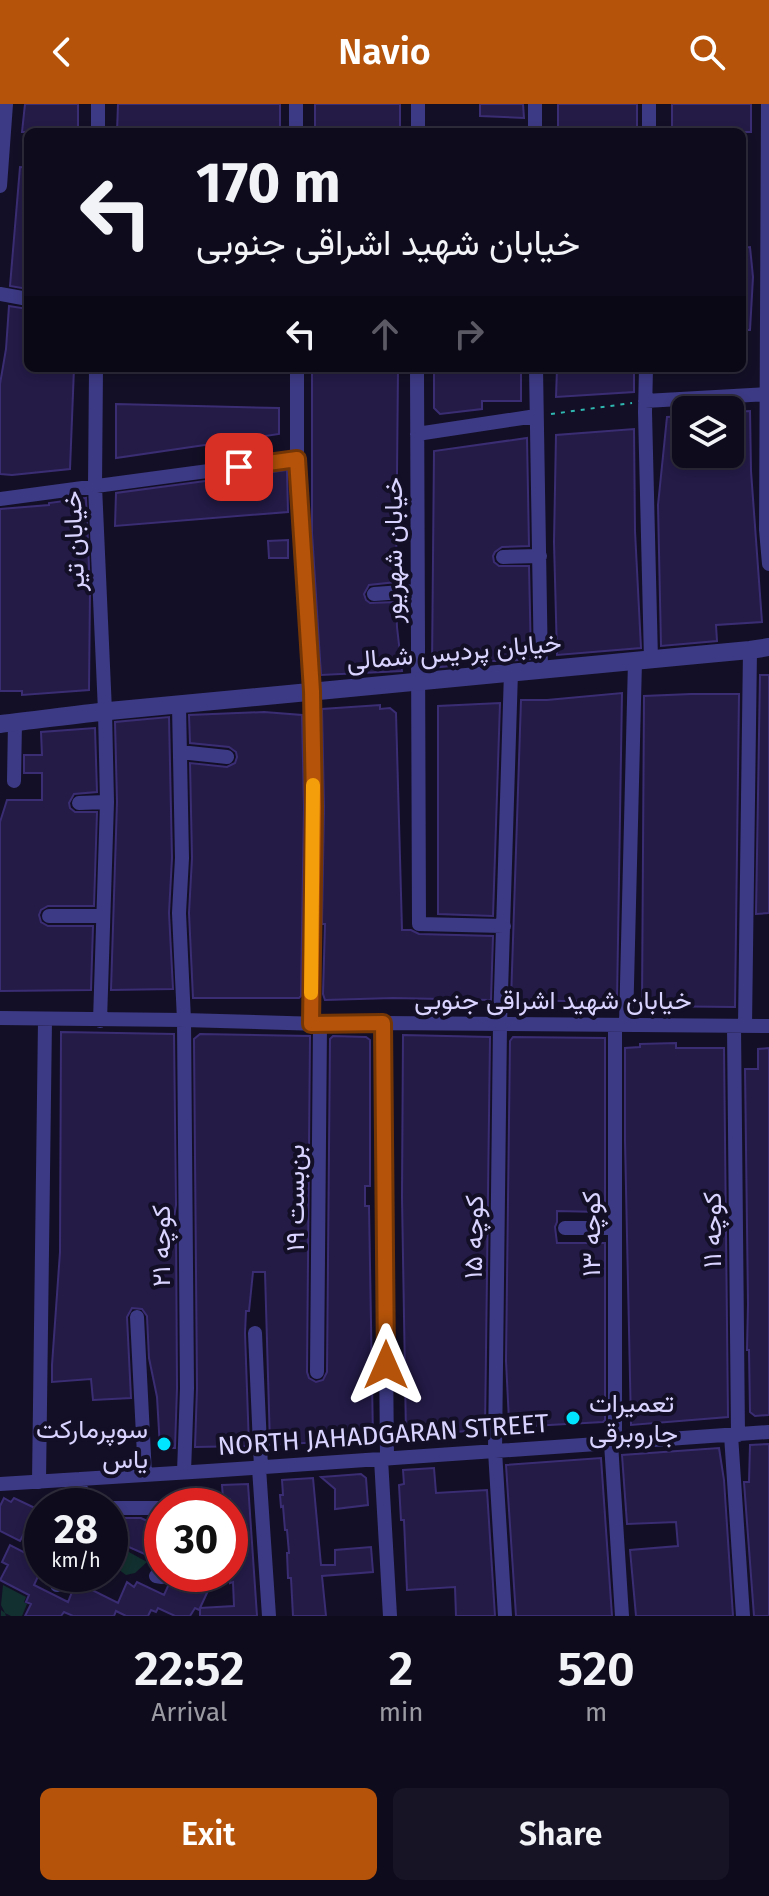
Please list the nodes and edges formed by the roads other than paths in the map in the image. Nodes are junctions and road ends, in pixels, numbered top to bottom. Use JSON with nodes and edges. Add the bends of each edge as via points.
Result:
{"nodes":[{"id":1,"x":6,"y":104,"type":"edge"},
{"id":2,"x":98,"y":104,"type":"edge"},
{"id":3,"x":296,"y":104,"type":"edge"},
{"id":4,"x":418,"y":104,"type":"edge"},
{"id":5,"x":535,"y":104,"type":"edge"},
{"id":6,"x":649,"y":104,"type":"edge"},
{"id":7,"x":768,"y":104,"type":"edge"},
{"id":8,"x":768,"y":117,"type":"edge"},
{"id":9,"x":98,"y":128,"type":"edge"},
{"id":10,"x":296,"y":128,"type":"edge"},
{"id":11,"x":418,"y":128,"type":"edge"},
{"id":12,"x":535,"y":128,"type":"edge"},
{"id":13,"x":649,"y":128,"type":"edge"},
{"id":14,"x":0,"y":186,"type":"edge"},
{"id":15,"x":0,"y":294,"type":"edge"},
{"id":16,"x":24,"y":298,"type":"edge"},
{"id":17,"x":96,"y":372,"type":"edge"},
{"id":18,"x":297,"y":372,"type":"edge"},
{"id":19,"x":417,"y":372,"type":"edge"},
{"id":20,"x":536,"y":372,"type":"edge"},
{"id":21,"x":646,"y":372,"type":"edge"},
{"id":22,"x":767,"y":394,"type":"junction"},
{"id":23,"x":645,"y":401,"type":"junction"},
{"id":24,"x":536,"y":416,"type":"junction"},
{"id":25,"x":417,"y":434,"type":"junction"},
{"id":26,"x":297,"y":459,"type":"junction"},
{"id":27,"x":95,"y":486,"type":"junction"},
{"id":28,"x":0,"y":499,"type":"edge"},
{"id":29,"x":540,"y":556,"type":"junction"},
{"id":30,"x":503,"y":557,"type":"dead end"},
{"id":31,"x":769,"y":564,"type":"edge"},
{"id":32,"x":417,"y":591,"type":"junction"},
{"id":33,"x":374,"y":594,"type":"dead end"},
{"id":34,"x":769,"y":647,"type":"edge"},
{"id":35,"x":750,"y":650,"type":"junction"},
{"id":36,"x":643,"y":660,"type":"junction"},
{"id":37,"x":541,"y":670,"type":"junction"},
{"id":38,"x":511,"y":672,"type":"junction"},
{"id":39,"x":417,"y":683,"type":"junction"},
{"id":40,"x":312,"y":691,"type":"junction"},
{"id":41,"x":179,"y":705,"type":"junction"},
{"id":42,"x":105,"y":711,"type":"junction"},
{"id":43,"x":7,"y":723,"type":"edge"},
{"id":44,"x":180,"y":752,"type":"junction"},
{"id":45,"x":227,"y":757,"type":"dead end"},
{"id":46,"x":14,"y":781,"type":"dead end"},
{"id":47,"x":107,"y":802,"type":"junction"},
{"id":48,"x":79,"y":803,"type":"dead end"},
{"id":49,"x":49,"y":916,"type":"dead end"},
{"id":50,"x":103,"y":916,"type":"junction"},
{"id":51,"x":504,"y":926,"type":"junction"},
{"id":52,"x":0,"y":1018,"type":"edge"},
{"id":53,"x":45,"y":1020,"type":"junction"},
{"id":54,"x":184,"y":1020,"type":"junction"},
{"id":55,"x":100,"y":1021,"type":"junction"},
{"id":56,"x":383,"y":1023,"type":"junction"},
{"id":57,"x":315,"y":1024,"type":"junction"},
{"id":58,"x":500,"y":1024,"type":"junction"},
{"id":59,"x":621,"y":1025,"type":"junction"},
{"id":60,"x":740,"y":1026,"type":"junction"},
{"id":61,"x":769,"y":1026,"type":"edge"},
{"id":62,"x":565,"y":1228,"type":"dead end"},
{"id":63,"x":615,"y":1228,"type":"junction"},
{"id":64,"x":137,"y":1317,"type":"dead end"},
{"id":65,"x":255,"y":1333,"type":"dead end"},
{"id":66,"x":317,"y":1372,"type":"dead end"},
{"id":67,"x":769,"y":1432,"type":"edge"},
{"id":68,"x":734,"y":1435,"type":"junction"},
{"id":69,"x":613,"y":1443,"type":"junction"},
{"id":70,"x":495,"y":1451,"type":"junction"},
{"id":71,"x":384,"y":1459,"type":"junction"},
{"id":72,"x":260,"y":1468,"type":"junction"},
{"id":73,"x":184,"y":1472,"type":"junction"},
{"id":74,"x":145,"y":1475,"type":"junction"},
{"id":75,"x":80,"y":1479,"type":"junction"},
{"id":76,"x":39,"y":1482,"type":"junction"},
{"id":77,"x":0,"y":1484,"type":"edge"},
{"id":78,"x":81,"y":1488,"type":"edge"},
{"id":79,"x":269,"y":1616,"type":"edge"},
{"id":80,"x":390,"y":1616,"type":"edge"},
{"id":81,"x":505,"y":1616,"type":"edge"},
{"id":82,"x":622,"y":1616,"type":"edge"},
{"id":83,"x":743,"y":1616,"type":"edge"}],
"edges":[{"from":1,"to":14,"type":"street"},
{"from":2,"to":9,"type":"street"},
{"from":3,"to":10,"type":"street"},
{"from":4,"to":11,"type":"street"},
{"from":5,"to":12,"type":"street"},
{"from":6,"to":13,"type":"street"},
{"from":7,"to":8,"type":"street"},
{"from":8,"to":22,"type":"street"},
{"from":15,"to":16,"type":"street"},
{"from":17,"to":27,"type":"street","name":"خیابان تیر"},
{"from":18,"to":26,"type":"street","name":"بن‌بست ۱۹"},
{"from":19,"to":25,"type":"street","name":"خیابان شهریور"},
{"from":20,"to":24,"type":"street"},
{"from":21,"to":23,"type":"street","name":"کوچه ۱۳"},
{"from":22,"to":23,"type":"street"},
{"from":22,"to":31,"type":"street"},
{"from":23,"to":36,"type":"street","name":"کوچه ۱۳"},
{"from":24,"to":25,"type":"street"},
{"from":24,"to":29,"type":"street"},
{"from":25,"to":32,"type":"street","name":"خیابان شهریور"},
{"from":26,"to":27,"type":"street"},
{"from":26,"to":40,"type":"street","name":"بن‌بست ۱۹"},
{"from":27,"to":28,"type":"street"},
{"from":27,"to":42,"type":"street","name":"خیابان تیر"},
{"from":29,"to":30,"type":"street"},
{"from":29,"to":37,"type":"street"},
{"from":32,"to":33,"type":"street"},
{"from":32,"to":39,"type":"street","name":"خیابان شهریور"},
{"from":34,"to":35,"type":"street","name":"خیابان پردیس شمالی"},
{"from":35,"to":36,"type":"street","name":"خیابان پردیس شمالی"},
{"from":35,"to":60,"type":"street","name":"کوچه ۱۱"},
{"from":36,"to":37,"type":"street","name":"خیابان پردیس شمالی"},
{"from":36,"to":59,"type":"street","name":"کوچه ۱۳"},
{"from":37,"to":38,"type":"street","name":"خیابان پردیس شمالی"},
{"from":38,"to":39,"type":"street","name":"خیابان پردیس شمالی"},
{"from":38,"to":51,"type":"street","name":"کوچه ۱۵"},
{"from":39,"to":40,"type":"street","name":"خیابان پردیس شمالی"},
{"from":39,"to":51,"type":"street","name":"خیابان شهریور","via":[[419,924]]},
{"from":40,"to":41,"type":"street","name":"خیابان پردیس شمالی"},
{"from":40,"to":57,"type":"street","name":"بن‌بست ۱۹"},
{"from":41,"to":42,"type":"street","name":"خیابان پردیس شمالی"},
{"from":41,"to":44,"type":"street","name":"کوچه ۲۱"},
{"from":42,"to":43,"type":"street","name":"خیابان پردیس شمالی"},
{"from":42,"to":47,"type":"street","name":"خیابان تیر"},
{"from":43,"to":46,"type":"street"},
{"from":44,"to":45,"type":"street"},
{"from":44,"to":54,"type":"street","name":"کوچه ۲۱"},
{"from":47,"to":48,"type":"street"},
{"from":47,"to":50,"type":"street","name":"خیابان تیر"},
{"from":49,"to":50,"type":"street"},
{"from":50,"to":55,"type":"street","name":"خیابان تیر"},
{"from":51,"to":58,"type":"street","name":"کوچه ۱۵"},
{"from":52,"to":53,"type":"street","name":"خیابان شهید اشراقی جنوبی"},
{"from":53,"to":55,"type":"street","name":"خیابان شهید اشراقی جنوبی"},
{"from":53,"to":76,"type":"street"},
{"from":54,"to":55,"type":"street","name":"خیابان شهید اشراقی جنوبی"},
{"from":54,"to":57,"type":"street","name":"خیابان شهید اشراقی جنوبی"},
{"from":54,"to":73,"type":"street","name":"کوچه ۲۱"},
{"from":56,"to":57,"type":"street","name":"خیابان شهید اشراقی جنوبی"},
{"from":56,"to":58,"type":"street","name":"خیابان شهید اشراقی جنوبی"},
{"from":56,"to":71,"type":"street"},
{"from":57,"to":66,"type":"street","name":"بن‌بست ۱۹"},
{"from":58,"to":59,"type":"street","name":"خیابان شهید اشراقی جنوبی"},
{"from":58,"to":70,"type":"street","name":"کوچه ۱۵"},
{"from":59,"to":60,"type":"street","name":"خیابان شهید اشراقی جنوبی"},
{"from":59,"to":63,"type":"street","name":"کوچه ۱۳"},
{"from":60,"to":61,"type":"street","name":"خیابان شهید اشراقی جنوبی"},
{"from":60,"to":68,"type":"street","name":"کوچه ۱۱"},
{"from":62,"to":63,"type":"street"},
{"from":63,"to":69,"type":"street","name":"کوچه ۱۳"},
{"from":64,"to":74,"type":"street"},
{"from":65,"to":72,"type":"street"},
{"from":67,"to":68,"type":"street","name":"NORTH JAHADGARAN STREET"},
{"from":68,"to":69,"type":"street","name":"NORTH JAHADGARAN STREET"},
{"from":68,"to":83,"type":"street","name":"کوچه ۱۱"},
{"from":69,"to":70,"type":"street","name":"NORTH JAHADGARAN STREET"},
{"from":69,"to":82,"type":"street","name":"کوچه ۱۳"},
{"from":70,"to":71,"type":"street","name":"NORTH JAHADGARAN STREET"},
{"from":70,"to":81,"type":"street","name":"کوچه ۱۵"},
{"from":71,"to":72,"type":"street","name":"NORTH JAHADGARAN STREET"},
{"from":71,"to":80,"type":"street"},
{"from":72,"to":73,"type":"street","name":"NORTH JAHADGARAN STREET"},
{"from":72,"to":79,"type":"street"},
{"from":73,"to":74,"type":"street","name":"NORTH JAHADGARAN STREET"},
{"from":74,"to":75,"type":"street","name":"NORTH JAHADGARAN STREET"},
{"from":75,"to":76,"type":"street","name":"NORTH JAHADGARAN STREET"},
{"from":75,"to":78,"type":"street"},
{"from":76,"to":77,"type":"street","name":"NORTH JAHADGARAN STREET"}]}
